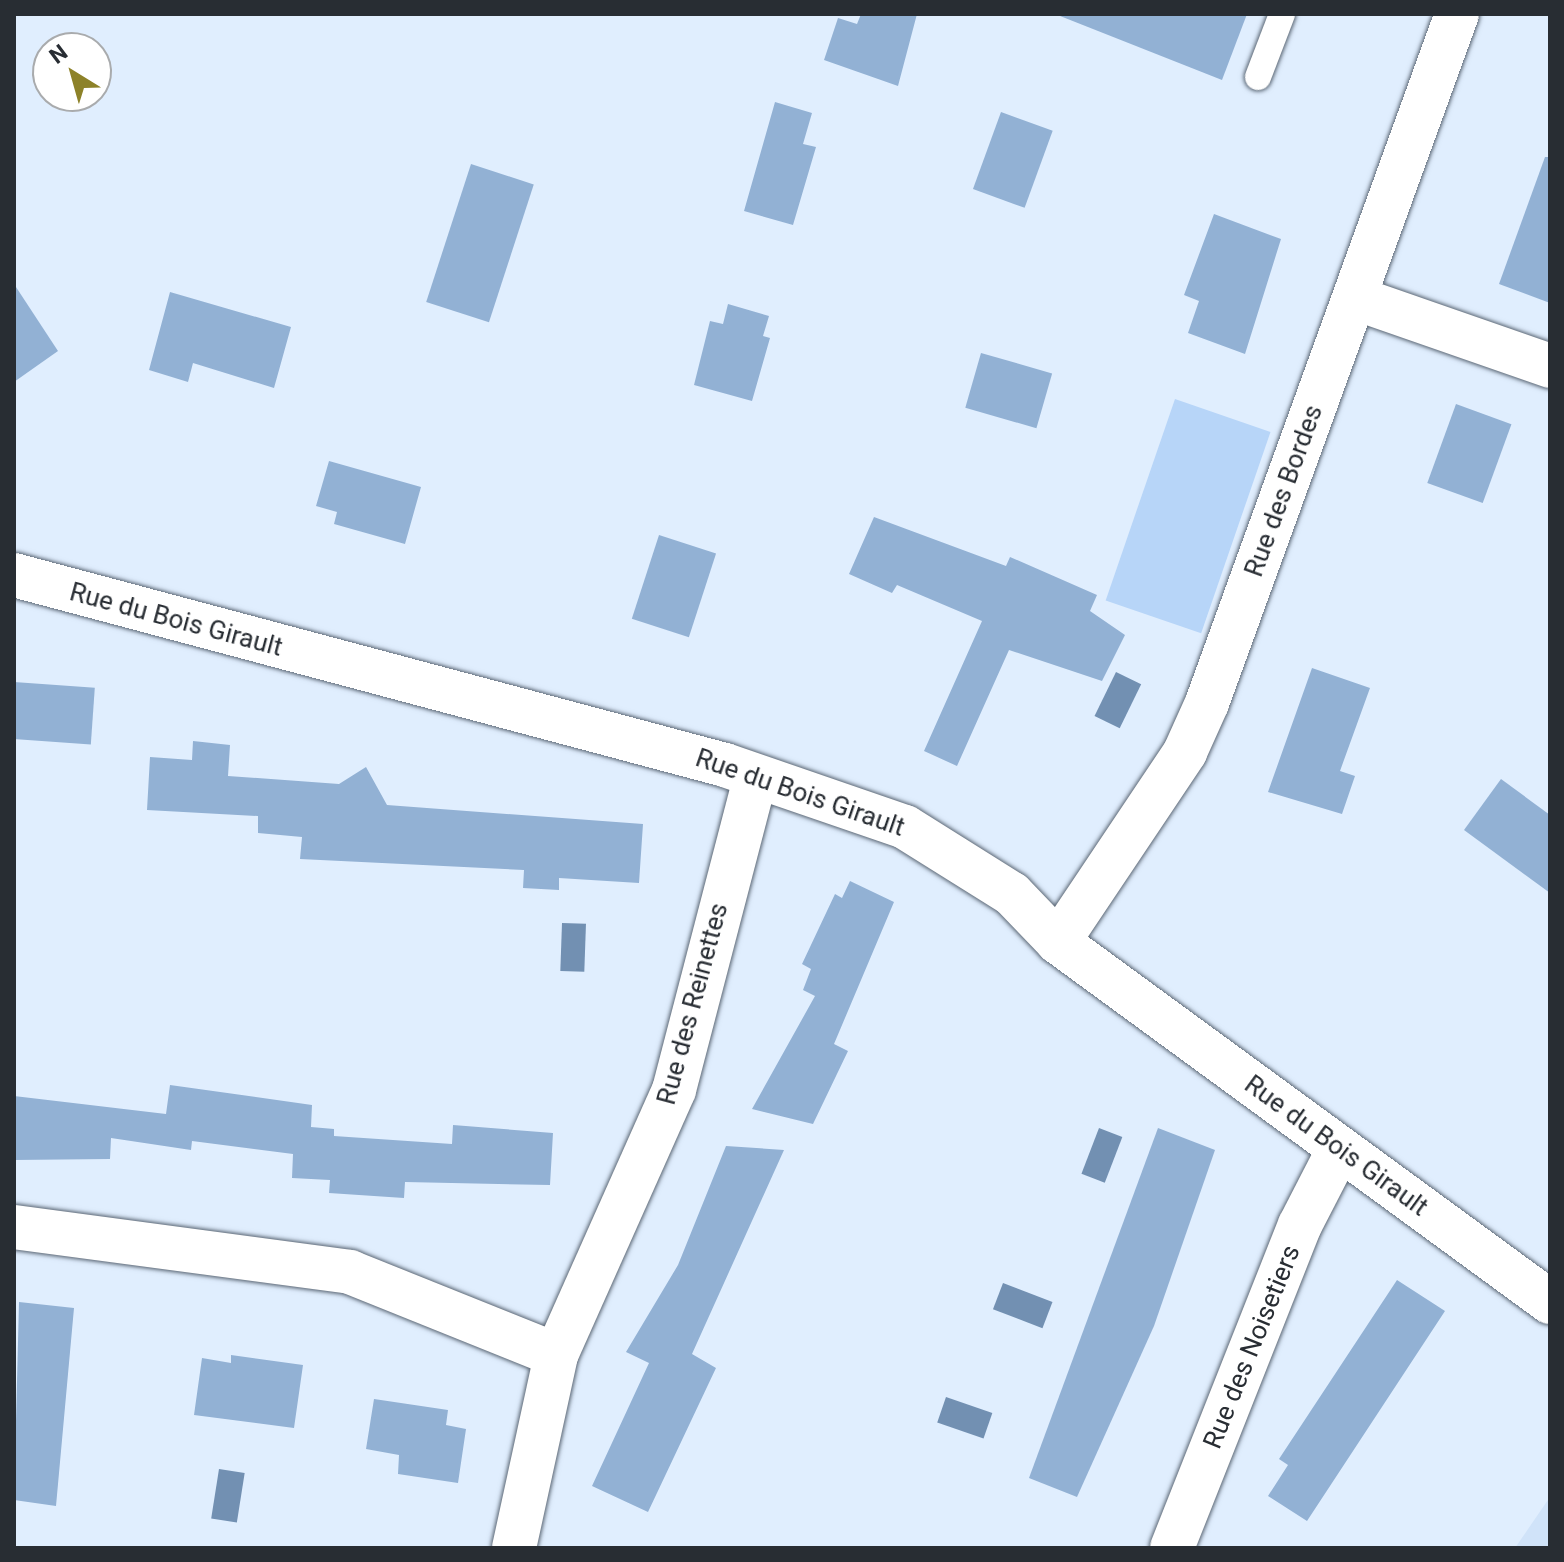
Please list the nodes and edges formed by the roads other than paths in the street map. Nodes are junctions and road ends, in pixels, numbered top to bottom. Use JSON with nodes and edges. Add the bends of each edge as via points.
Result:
{"nodes":[{"id":1,"x":1282,"y":14,"type":"edge"},
{"id":2,"x":1457,"y":14,"type":"edge"},
{"id":3,"x":1258,"y":77,"type":"dead end"},
{"id":4,"x":1355,"y":298,"type":"junction"},
{"id":5,"x":1550,"y":366,"type":"edge"},
{"id":6,"x":14,"y":575,"type":"edge"},
{"id":7,"x":755,"y":779,"type":"junction"},
{"id":8,"x":1058,"y":942,"type":"junction"},
{"id":9,"x":1339,"y":1149,"type":"junction"},
{"id":10,"x":14,"y":1227,"type":"edge"},
{"id":11,"x":1550,"y":1302,"type":"edge"},
{"id":12,"x":556,"y":1355,"type":"junction"},
{"id":13,"x":514,"y":1548,"type":"edge"},
{"id":14,"x":1172,"y":1548,"type":"edge"}],
"edges":[{"from":1,"to":3,"type":"lane"},
{"from":2,"to":4,"type":"street","name":"Rue des Bordes"},
{"from":4,"to":5,"type":"street"},
{"from":4,"to":8,"type":"street","name":"Rue des Bordes","via":[[1202,715]]},
{"from":6,"to":7,"type":"street","name":"Rue du Bois Girault","via":[[570,721]]},
{"from":7,"to":8,"type":"street","name":"Rue du Bois Girault","via":[[905,827],[1012,894]]},
{"from":7,"to":12,"type":"street","name":"Rue des Reinettes","via":[[674,1090]]},
{"from":8,"to":9,"type":"street","name":"Rue du Bois Girault"},
{"from":9,"to":11,"type":"street","name":"Rue du Bois Girault"},
{"from":9,"to":14,"type":"street","name":"Rue des Noisetiers","via":[[1300,1225]]},
{"from":10,"to":12,"type":"street","via":[[350,1272]]},
{"from":12,"to":13,"type":"street","name":"Rue des Reinettes"}]}
